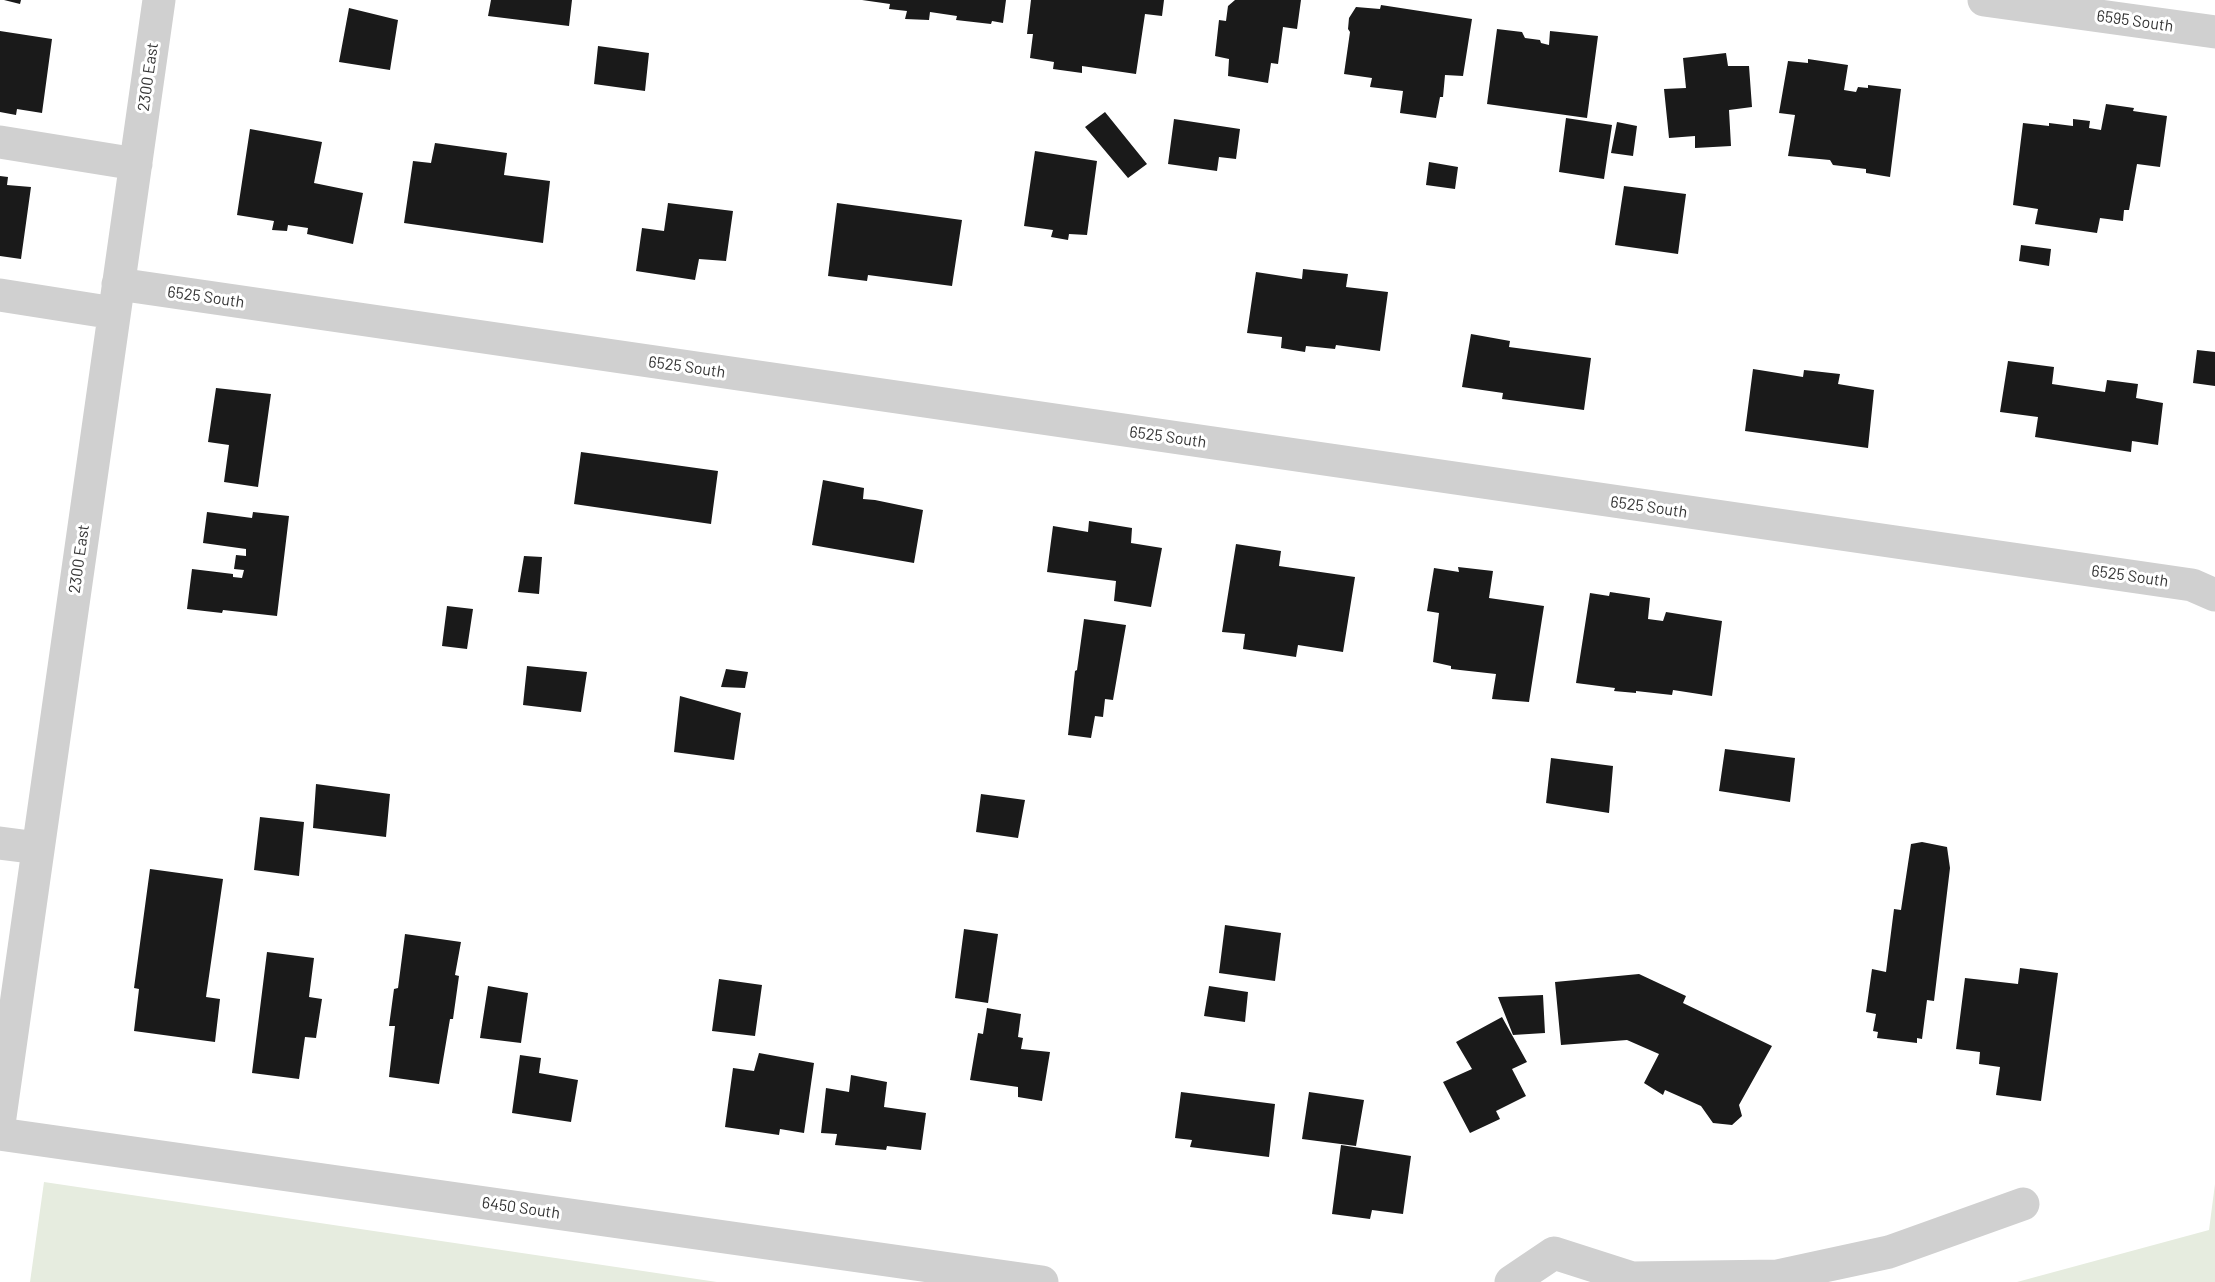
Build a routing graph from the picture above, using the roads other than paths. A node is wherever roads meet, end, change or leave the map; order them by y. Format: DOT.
graph roads {
  1 [pos="159,0"];
  2 [pos="1984,0"];
  3 [pos="2215,32"];
  4 [pos="0,142"];
  5 [pos="136,164"];
  6 [pos="0,295"];
  7 [pos="116,298"];
  8 [pos="2215,596"];
  9 [pos="0,843"];
  10 [pos="38,848"];
  11 [pos="0,1117"];
  12 [pos="0,1134"];
  13 [pos="2023,1204"];
  14 [pos="1042,1282"];
  15 [pos="1511,1282"];
  1 -- 5 [label="street, 2300 East"];
  2 -- 3 [label="street, 6595 South"];
  4 -- 5 [label="street"];
  5 -- 7 [label="street, 2300 East"];
  6 -- 7 [label="street, 6525 South"];
  7 -- 8 [label="street, 6525 South"];
  7 -- 10 [label="street, 2300 East"];
  9 -- 10 [label="street"];
  10 -- 11 [label="street, 2300 East"];
  12 -- 14 [label="street, 6450 South"];
  13 -- 15 [label="street"];
}
